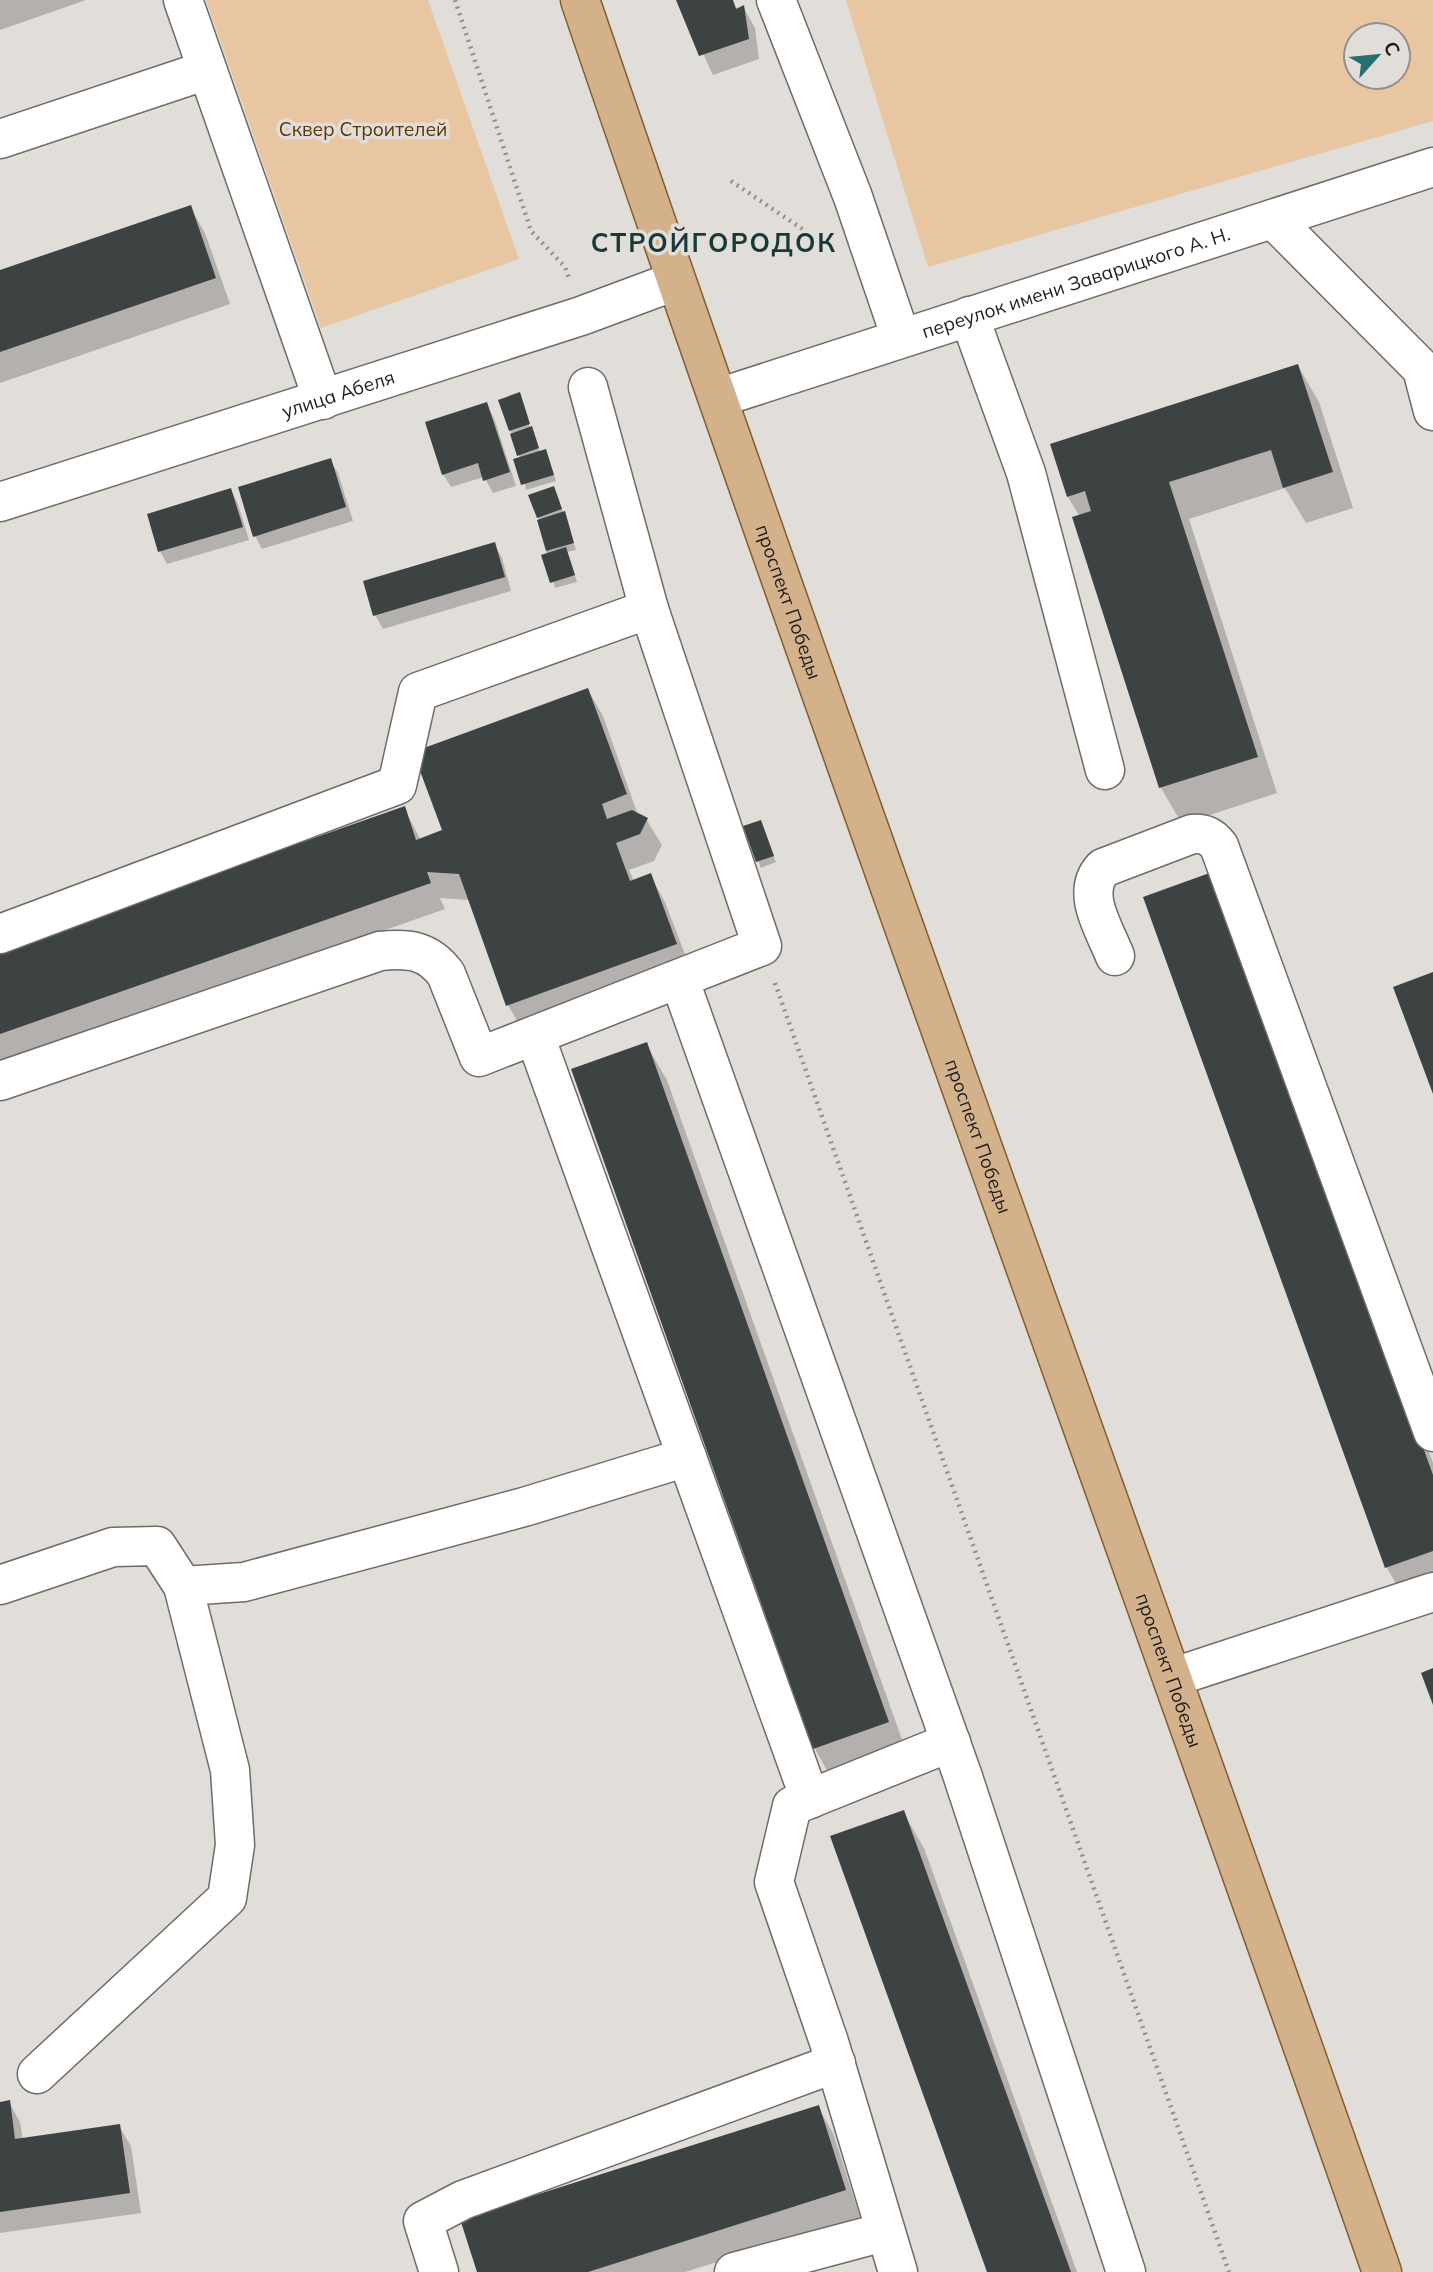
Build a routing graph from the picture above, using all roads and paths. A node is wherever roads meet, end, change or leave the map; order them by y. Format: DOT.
graph roads {
  1 [pos="183,0"];
  2 [pos="455,0"];
  3 [pos="580,0"];
  4 [pos="776,0"];
  5 [pos="207,70"];
  6 [pos="0,139"];
  7 [pos="1433,167"];
  8 [pos="730,181"];
  9 [pos="1273,219"];
  10 [pos="828,246"];
  11 [pos="675,281"];
  12 [pos="580,316"];
  13 [pos="969,316"];
  14 [pos="901,338"];
  15 [pos="1427,370"];
  16 [pos="588,387"];
  17 [pos="718,398"];
  18 [pos="323,400"];
  19 [pos="1433,411"];
  20 [pos="0,502"];
  21 [pos="649,609"];
  22 [pos="1105,769"];
  23 [pos="0,934"];
  24 [pos="762,946"];
  25 [pos="1115,956"];
  26 [pos="680,981"];
  27 [pos="535,1035"];
  28 [pos="0,1081"];
  29 [pos="1433,1432"];
  30 [pos="687,1457"];
  31 [pos="0,1585"];
  32 [pos="183,1586"];
  33 [pos="1433,1592"];
  34 [pos="1174,1677"];
  35 [pos="951,1742"];
  36 [pos="810,1799"];
  37 [pos="835,2063"];
  38 [pos="37,2074"];
  39 [pos="884,2232"];
  40 [pos="439,2272"];
  41 [pos="734,2272"];
  42 [pos="898,2272"];
  43 [pos="1126,2272"];
  44 [pos="1229,2272"];
  45 [pos="1382,2272"];
  1 -- 5 [label="street"];
  2 -- 12 [label="path"];
  3 -- 11 [label="main road, проспект Победы"];
  4 -- 14 [label="street"];
  5 -- 6 [label="street"];
  5 -- 18 [label="street"];
  7 -- 9 [label="street, переулок имени Заварицкого А. Н."];
  8 -- 10 [label="path"];
  9 -- 13 [label="street, переулок имени Заварицкого А. Н."];
  9 -- 15 [label="street"];
  11 -- 12 [label="street, улица Абеля"];
  11 -- 17 [label="main road, проспект Победы"];
  12 -- 18 [label="street, улица Абеля"];
  13 -- 14 [label="street, переулок имени Заварицкого А. Н."];
  13 -- 22 [label="street"];
  14 -- 17 [label="street, переулок имени Заварицкого А. Н."];
  15 -- 19 [label="street"];
  16 -- 21 [label="street"];
  17 -- 34 [label="main road, проспект Победы"];
  18 -- 20 [label="street, улица Абеля"];
  21 -- 23 [label="street"];
  21 -- 24 [label="street"];
  24 -- 26 [label="street"];
  24 -- 44 [label="path"];
  25 -- 29 [label="street"];
  26 -- 27 [label="street"];
  26 -- 35 [label="street"];
  27 -- 28 [label="street"];
  27 -- 30 [label="street"];
  30 -- 32 [label="street"];
  30 -- 36 [label="street"];
  31 -- 32 [label="street"];
  32 -- 38 [label="street"];
  33 -- 34 [label="street"];
  34 -- 45 [label="main road, проспект Победы"];
  35 -- 36 [label="street"];
  35 -- 43 [label="street"];
  36 -- 37 [label="street"];
  37 -- 39 [label="street"];
  37 -- 40 [label="street"];
  39 -- 41 [label="street"];
  39 -- 42 [label="street"];
}
